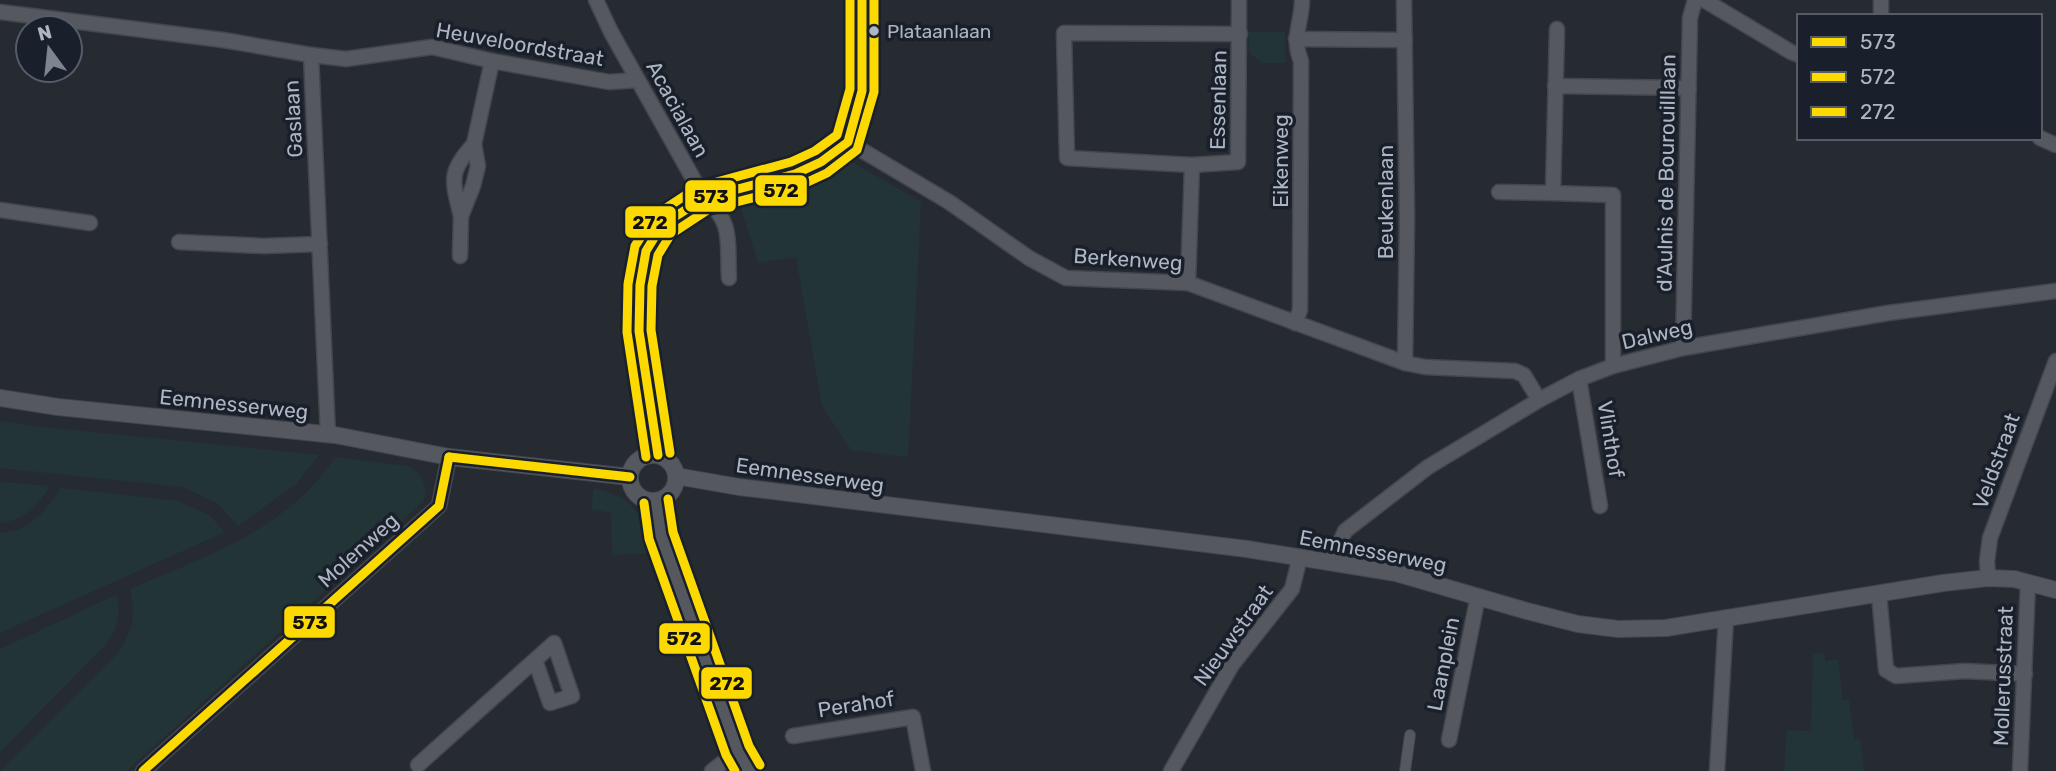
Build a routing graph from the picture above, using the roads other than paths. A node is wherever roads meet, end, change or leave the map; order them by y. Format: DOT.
graph roads {
  1 [pos="596,0"];
  2 [pos="862,0"];
  3 [pos="1239,0"];
  4 [pos="1302,0"];
  5 [pos="1404,0"];
  6 [pos="1695,0"];
  7 [pos="1704,0"];
  8 [pos="0,12"];
  9 [pos="1557,29"];
  10 [pos="1240,34"];
  11 [pos="1296,39"];
  12 [pos="1405,40"];
  13 [pos="1797,54"];
  14 [pos="311,55"];
  15 [pos="492,61"];
  16 [pos="638,80"];
  17 [pos="1555,86"];
  18 [pos="1689,88"];
  19 [pos="848,142"];
  20 [pos="1192,165"];
  21 [pos="1499,192"];
  22 [pos="1553,193"];
  23 [pos="704,198"];
  24 [pos="0,210"];
  25 [pos="90,223"];
  26 [pos="179,242"];
  27 [pos="320,244"];
  28 [pos="460,256"];
  29 [pos="729,278"];
  30 [pos="1188,283"];
  31 [pos="2056,291"];
  32 [pos="1295,323"];
  33 [pos="1683,348"];
  34 [pos="2056,361"];
  35 [pos="1405,363"];
  36 [pos="1613,366"];
  37 [pos="1579,379"];
  38 [pos="0,398"];
  39 [pos="1539,400"];
  40 [pos="328,435"];
  41 [pos="658,455"];
  42 [pos="449,457"];
  43 [pos="676,476"];
  44 [pos="630,477"];
  45 [pos="656,501"];
  46 [pos="1600,506"];
  47 [pos="1300,557"];
  48 [pos="1331,562"];
  49 [pos="1988,578"];
  50 [pos="2028,583"];
  51 [pos="2056,590"];
  52 [pos="1879,594"];
  53 [pos="1478,596"];
  54 [pos="1726,618"];
  55 [pos="535,660"];
  56 [pos="2025,674"];
  57 [pos="1410,735"];
  58 [pos="793,736"];
  59 [pos="1449,740"];
  60 [pos="738,751"];
  61 [pos="418,769"];
  62 [pos="143,771"];
  63 [pos="712,771"];
  64 [pos="748,771"];
  65 [pos="923,771"];
  66 [pos="1171,771"];
  67 [pos="1405,771"];
  68 [pos="1717,771"];
  69 [pos="2020,771"];
  1 -- 16 [label="street, Acacialaan"];
  2 -- 19 [label="street"];
  3 -- 10 [label="street, Essenlaan"];
  4 -- 11 [label="street, Eikenweg"];
  5 -- 12 [label="street, Beukenlaan"];
  6 -- 18 [label="street, d'Aulnis de Bourouilllaan"];
  7 -- 13 [label="street"];
  8 -- 14 [label="street, Gaslaan"];
  9 -- 17 [label="street"];
  10 -- 20 [label="street, Essenlaan"];
  10 -- 20 [label="street"];
  11 -- 12 [label="street"];
  11 -- 32 [label="street, Eikenweg"];
  12 -- 35 [label="street, Beukenlaan"];
  14 -- 15 [label="street, Heuveloordstraat"];
  14 -- 27 [label="street, Gaslaan"];
  15 -- 16 [label="street, Heuveloordstraat"];
  15 -- 28 [label="street"];
  16 -- 23 [label="street, Acacialaan"];
  17 -- 18 [label="street"];
  17 -- 22 [label="street"];
  18 -- 33 [label="street, d'Aulnis de Bourouilllaan"];
  19 -- 23 [label="street"];
  19 -- 30 [label="street, Berkenweg"];
  20 -- 30 [label="street, Essenlaan"];
  21 -- 22 [label="street"];
  22 -- 36 [label="street"];
  23 -- 29 [label="street, Acacialaan"];
  23 -- 41 [label="street"];
  24 -- 25 [label="street"];
  26 -- 27 [label="street"];
  27 -- 40 [label="street, Gaslaan"];
  30 -- 32 [label="street, Berkenweg"];
  31 -- 33 [label="street, Dalweg"];
  32 -- 35 [label="street, Berkenweg"];
  33 -- 36 [label="street, Dalweg"];
  34 -- 49 [label="street, Veldstraat"];
  35 -- 39 [label="street, Berkenweg"];
  36 -- 37 [label="street, Dalweg"];
  37 -- 39 [label="street, Dalweg"];
  37 -- 46 [label="street, Vlinthof"];
  38 -- 40 [label="street, Eemnesserweg"];
  39 -- 48 [label="street, Dalweg"];
  40 -- 42 [label="street, Eemnesserweg"];
  41 -- 43 [label="street"];
  41 -- 44 [label="street"];
  42 -- 44 [label="street, Eemnesserweg"];
  42 -- 62 [label="street, Molenweg"];
  43 -- 45 [label="street"];
  43 -- 47 [label="street, Eemnesserweg"];
  44 -- 45 [label="street"];
  45 -- 60 [label="street"];
  47 -- 48 [label="street, Eemnesserweg"];
  47 -- 66 [label="street, Nieuwstraat"];
  48 -- 53 [label="street, Eemnesserweg"];
  49 -- 50 [label="street, Eemnesserweg"];
  49 -- 52 [label="street, Eemnesserweg"];
  50 -- 51 [label="street, Eemnesserweg"];
  50 -- 56 [label="street, Mollerusstraat"];
  52 -- 54 [label="street, Eemnesserweg"];
  52 -- 56 [label="street"];
  53 -- 54 [label="street, Eemnesserweg"];
  53 -- 59 [label="street, Laanplein"];
  54 -- 68 [label="street"];
  55 -- 61 [label="street"];
  56 -- 69 [label="street, Mollerusstraat"];
  57 -- 67 [label="street, Laanplein"];
  58 -- 65 [label="street, Perahof"];
  60 -- 63 [label="street"];
  60 -- 64 [label="street"];
}
